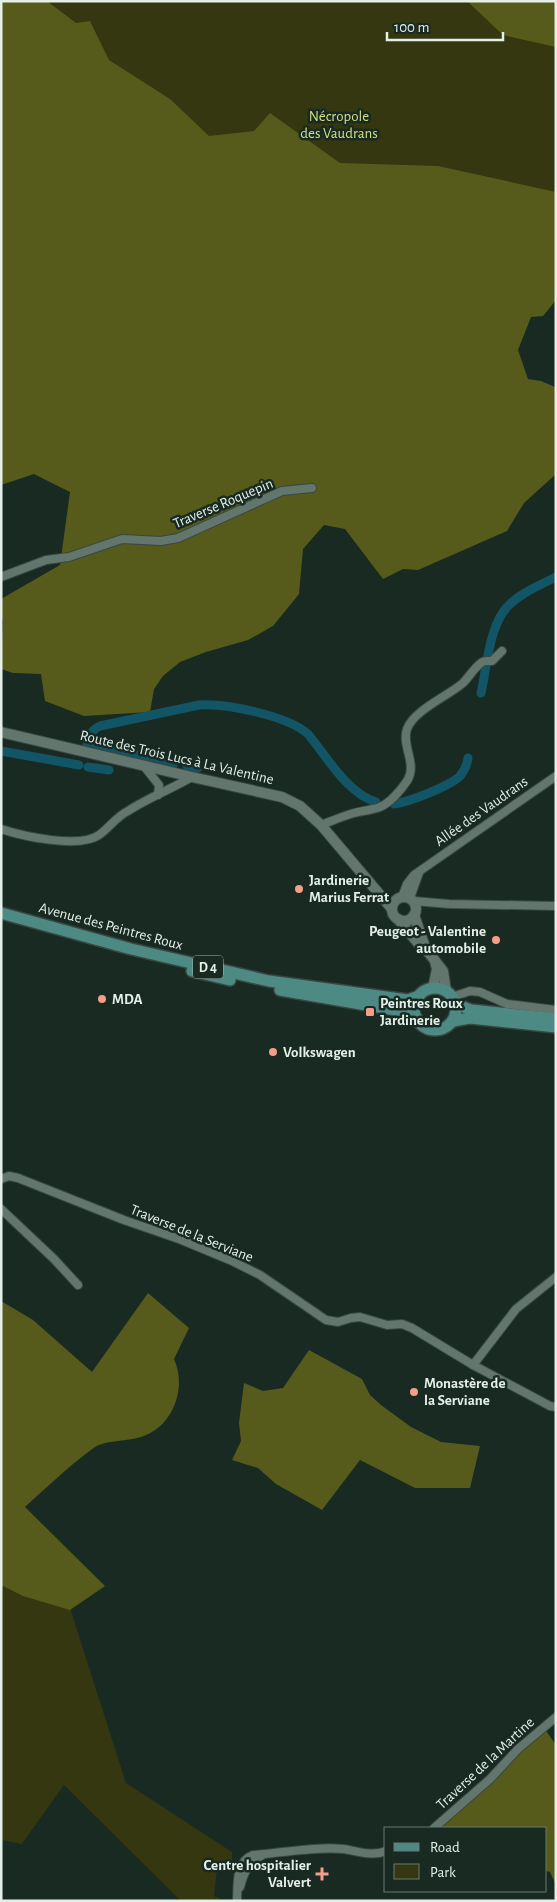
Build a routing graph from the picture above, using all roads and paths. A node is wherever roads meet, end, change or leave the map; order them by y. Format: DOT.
graph roads {
  1 [pos="312,488"];
  2 [pos="1,577"];
  3 [pos="502,651"];
  4 [pos="1,732"];
  5 [pos="143,765"];
  6 [pos="556,776"];
  7 [pos="192,777"];
  8 [pos="158,795"];
  9 [pos="321,825"];
  10 [pos="1,829"];
  11 [pos="371,883"];
  12 [pos="406,898"];
  13 [pos="556,906"];
  14 [pos="392,909"];
  15 [pos="1,913"];
  16 [pos="414,915"];
  17 [pos="398,919"];
  18 [pos="425,948"];
  19 [pos="434,960"];
  20 [pos="434,988"];
  21 [pos="419,996"];
  22 [pos="451,997"];
  23 [pos="556,1010"];
  24 [pos="416,1016"];
  25 [pos="556,1019"];
  26 [pos="452,1021"];
  27 [pos="556,1027"];
  28 [pos="1,1179"];
  29 [pos="1,1209"];
  30 [pos="556,1277"];
  31 [pos="78,1285"];
  32 [pos="473,1365"];
  33 [pos="556,1407"];
  34 [pos="556,1717"];
  35 [pos="435,1827"];
  36 [pos="384,1851"];
  37 [pos="237,1900"];
  1 -- 2 [label="street, Traverse Roquepin"];
  3 -- 9 [label="street"];
  4 -- 5 [label="street, Route des Trois Lucs à La Valentine"];
  5 -- 7 [label="street, Route des Trois Lucs à La Valentine"];
  5 -- 8 [label="street"];
  6 -- 12 [label="street, Allée des Vaudrans"];
  7 -- 8 [label="street"];
  7 -- 9 [label="street, Route des Trois Lucs à La Valentine"];
  8 -- 10 [label="street"];
  9 -- 11 [label="street, Route des Trois Lucs à La Valentine"];
  11 -- 12 [label="street, Route des Trois Lucs à La Valentine"];
  11 -- 14 [label="street, Route des Trois Lucs à La Valentine"];
  12 -- 13 [label="street, Route des Trois Lucs à La Valentine"];
  12 -- 14 [label="street"];
  12 -- 16 [label="street"];
  14 -- 17 [label="street"];
  15 -- 21 [label="main road, Avenue des Peintres Roux / D 4"];
  15 -- 24 [label="main road, Avenue des Peintres Roux / D 4"];
  16 -- 17 [label="street"];
  16 -- 18 [label="street"];
  17 -- 18 [label="street"];
  18 -- 19 [label="street"];
  19 -- 20 [label="street"];
  19 -- 22 [label="street"];
  20 -- 21 [label="main road"];
  20 -- 22 [label="main road"];
  21 -- 24 [label="main road"];
  22 -- 23 [label="street"];
  22 -- 25 [label="main road"];
  22 -- 26 [label="main road"];
  24 -- 26 [label="main road"];
  26 -- 27 [label="main road"];
  28 -- 32 [label="street, Traverse de la Serviane"];
  29 -- 31 [label="street"];
  30 -- 32 [label="street"];
  32 -- 33 [label="street, Traverse de la Serviane"];
  34 -- 35 [label="street, Traverse de la Martine"];
  36 -- 37 [label="street"];
}
